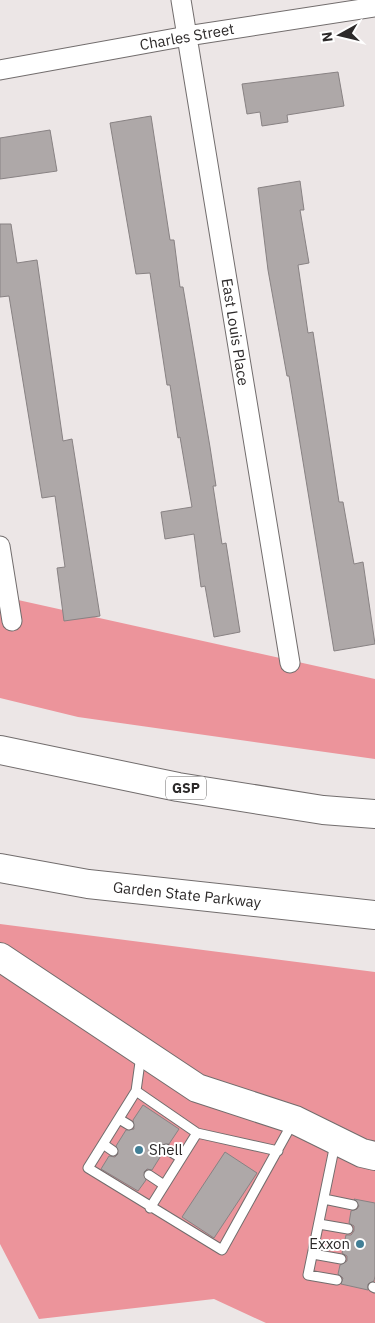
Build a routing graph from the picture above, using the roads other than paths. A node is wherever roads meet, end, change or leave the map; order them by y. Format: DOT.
graph roads {
  1 [pos="181,0"];
  2 [pos="375,7"];
  3 [pos="187,36"];
  4 [pos="0,70"];
  5 [pos="0,546"];
  6 [pos="12,621"];
  7 [pos="290,663"];
  8 [pos="0,750"];
  9 [pos="375,814"];
  10 [pos="0,868"];
  11 [pos="375,915"];
  12 [pos="0,957"];
  13 [pos="142,1053"];
  14 [pos="136,1091"];
  15 [pos="119,1118"];
  16 [pos="295,1120"];
  17 [pos="129,1125"];
  18 [pos="197,1133"];
  19 [pos="336,1140"];
  20 [pos="103,1144"];
  21 [pos="166,1149"];
  22 [pos="113,1151"];
  23 [pos="278,1152"];
  24 [pos="375,1156"];
  25 [pos="181,1158"];
  26 [pos="149,1175"];
  27 [pos="164,1185"];
  28 [pos="324,1199"];
  29 [pos="353,1205"];
  30 [pos="150,1208"];
  31 [pos="319,1224"];
  32 [pos="348,1229"];
  33 [pos="313,1254"];
  34 [pos="341,1259"];
  35 [pos="337,1280"];
  1 -- 3 [label="street, East Louis Place"];
  2 -- 3 [label="street, Charles Street"];
  3 -- 4 [label="street, Charles Street"];
  3 -- 7 [label="street, East Louis Place"];
  5 -- 6 [label="street"];
  8 -- 9 [label="highway, GSP"];
  10 -- 11 [label="highway, Garden State Parkway"];
  12 -- 13 [label="highway"];
  13 -- 14 [label="lane"];
  13 -- 16 [label="highway"];
  14 -- 15 [label="lane"];
  14 -- 18 [label="lane"];
  15 -- 17 [label="lane"];
  15 -- 20 [label="lane"];
  16 -- 19 [label="highway"];
  16 -- 23 [label="lane"];
  18 -- 23 [label="lane"];
  18 -- 25 [label="lane"];
  19 -- 24 [label="highway"];
  19 -- 28 [label="lane"];
  20 -- 22 [label="lane"];
  20 -- 30 [label="lane"];
  21 -- 25 [label="lane"];
  23 -- 30 [label="lane"];
  25 -- 27 [label="lane"];
  26 -- 27 [label="lane"];
  27 -- 30 [label="lane"];
  28 -- 29 [label="lane"];
  28 -- 31 [label="lane"];
  31 -- 32 [label="lane"];
  31 -- 33 [label="lane"];
  33 -- 34 [label="lane"];
  33 -- 35 [label="lane"];
}
